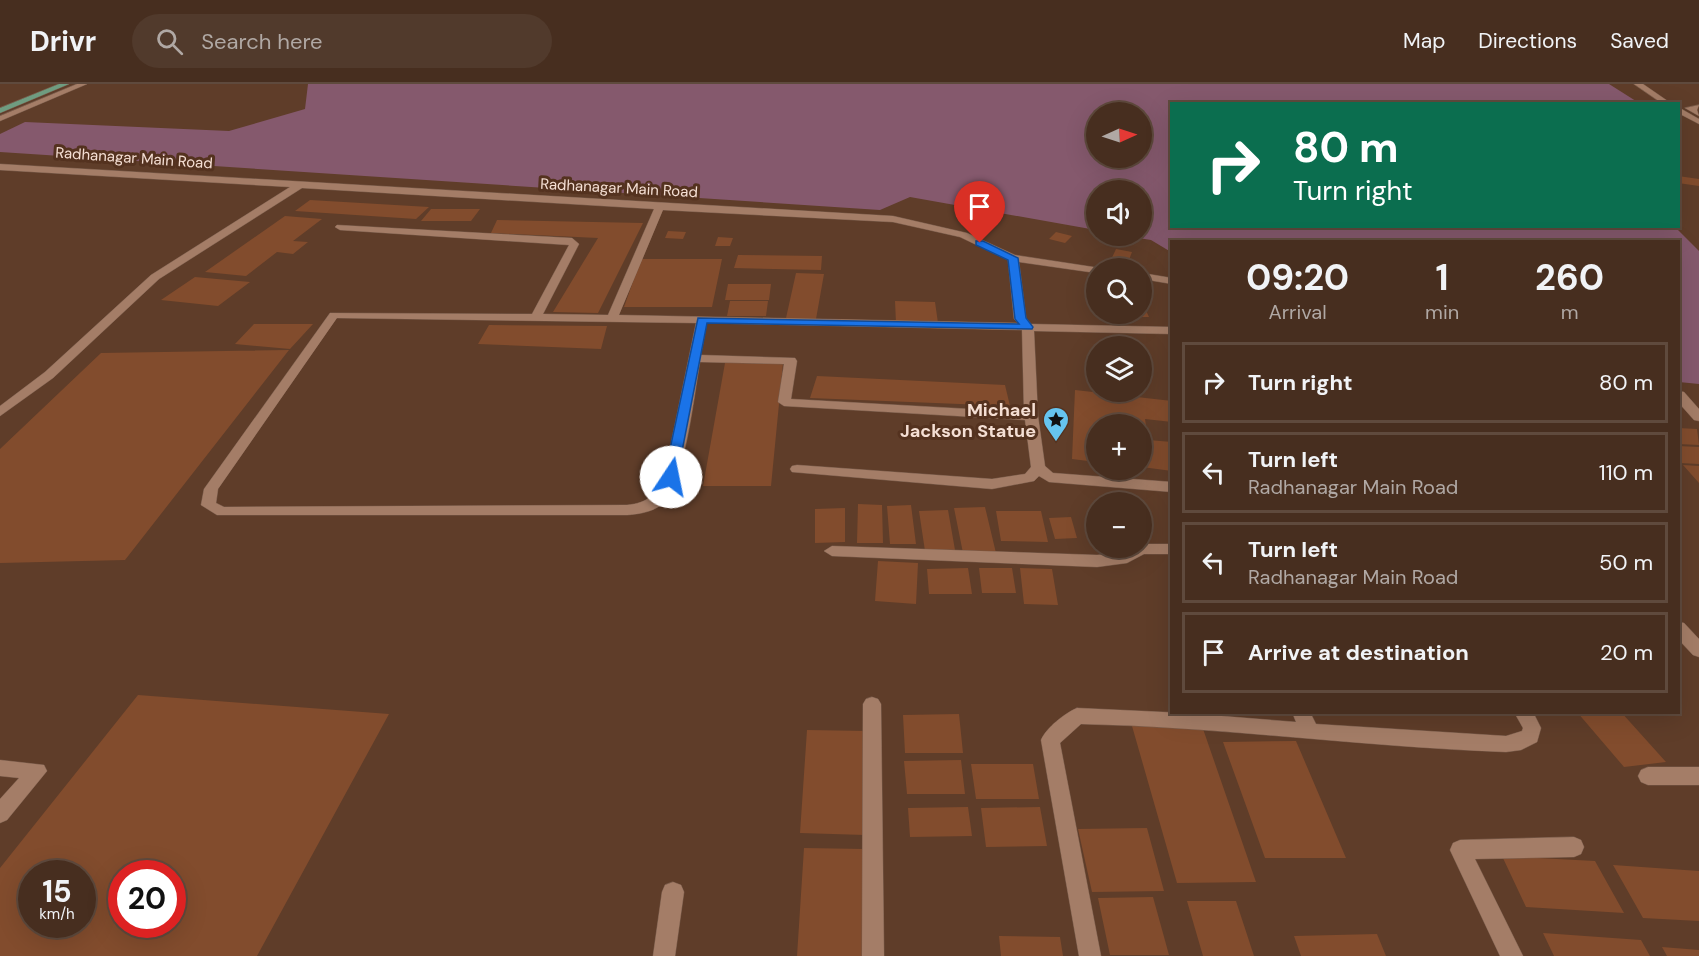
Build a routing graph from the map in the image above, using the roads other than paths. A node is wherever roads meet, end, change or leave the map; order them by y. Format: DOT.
graph roads {
  1 [pos="43,84"];
  2 [pos="65,84"];
  3 [pos="83,84"];
  4 [pos="1638,84"];
  5 [pos="0,102"];
  6 [pos="1666,102"];
  7 [pos="1699,107"];
  8 [pos="1680,110"];
  9 [pos="0,111"];
  10 [pos="1699,114"];
  11 [pos="0,119"];
  12 [pos="1699,122"];
  13 [pos="0,167"];
  14 [pos="300,186"];
  15 [pos="660,207"];
  16 [pos="340,227"];
  17 [pos="1013,258"];
  18 [pos="1086,269"];
  19 [pos="1152,278"];
  20 [pos="1170,281"];
  21 [pos="536,317"];
  22 [pos="612,318"];
  23 [pos="702,320"];
  24 [pos="1028,327"];
  25 [pos="1170,331"];
  26 [pos="695,358"];
  27 [pos="1680,395"];
  28 [pos="1680,396"];
  29 [pos="1699,397"];
  30 [pos="0,412"];
  31 [pos="1031,416"];
  32 [pos="1699,417"];
  33 [pos="1038,468"];
  34 [pos="797,469"];
  35 [pos="1170,487"];
  36 [pos="1170,549"];
  37 [pos="832,551"];
  38 [pos="1680,630"];
  39 [pos="1699,650"];
  40 [pos="872,704"];
  41 [pos="1302,714"];
  42 [pos="1524,714"];
  43 [pos="1310,731"];
  44 [pos="0,768"];
  45 [pos="1648,776"];
  46 [pos="1699,776"];
  47 [pos="0,814"];
  48 [pos="1574,847"];
  49 [pos="673,892"];
  50 [pos="664,956"];
  51 [pos="873,956"];
  52 [pos="1090,956"];
  53 [pos="1512,956"];
  1 -- 5 [label="main road"];
  2 -- 9 [label="main road"];
  3 -- 11 [label="street"];
  4 -- 6 [label="street"];
  7 -- 10 [label="street"];
  8 -- 12 [label="street"];
  13 -- 14 [label="street, Radhanagar Main Road"];
  14 -- 15 [label="street, Radhanagar Main Road"];
  14 -- 30 [label="street"];
  15 -- 17 [label="street, Radhanagar Main Road"];
  15 -- 22 [label="street"];
  16 -- 21 [label="street"];
  17 -- 18 [label="street, Radhanagar Main Road"];
  17 -- 24 [label="street"];
  19 -- 20 [label="street"];
  21 -- 22 [label="street"];
  21 -- 26 [label="street"];
  22 -- 23 [label="street"];
  23 -- 24 [label="street"];
  23 -- 26 [label="street"];
  24 -- 25 [label="street"];
  24 -- 31 [label="street"];
  26 -- 31 [label="street"];
  27 -- 29 [label="street"];
  28 -- 32 [label="street"];
  31 -- 33 [label="street"];
  33 -- 34 [label="street"];
  33 -- 35 [label="street"];
  36 -- 37 [label="street"];
  38 -- 39 [label="street"];
  40 -- 51 [label="street"];
  41 -- 43 [label="street"];
  42 -- 43 [label="street"];
  43 -- 52 [label="street"];
  44 -- 47 [label="street"];
  45 -- 46 [label="street"];
  48 -- 53 [label="street"];
  49 -- 50 [label="street"];
}
